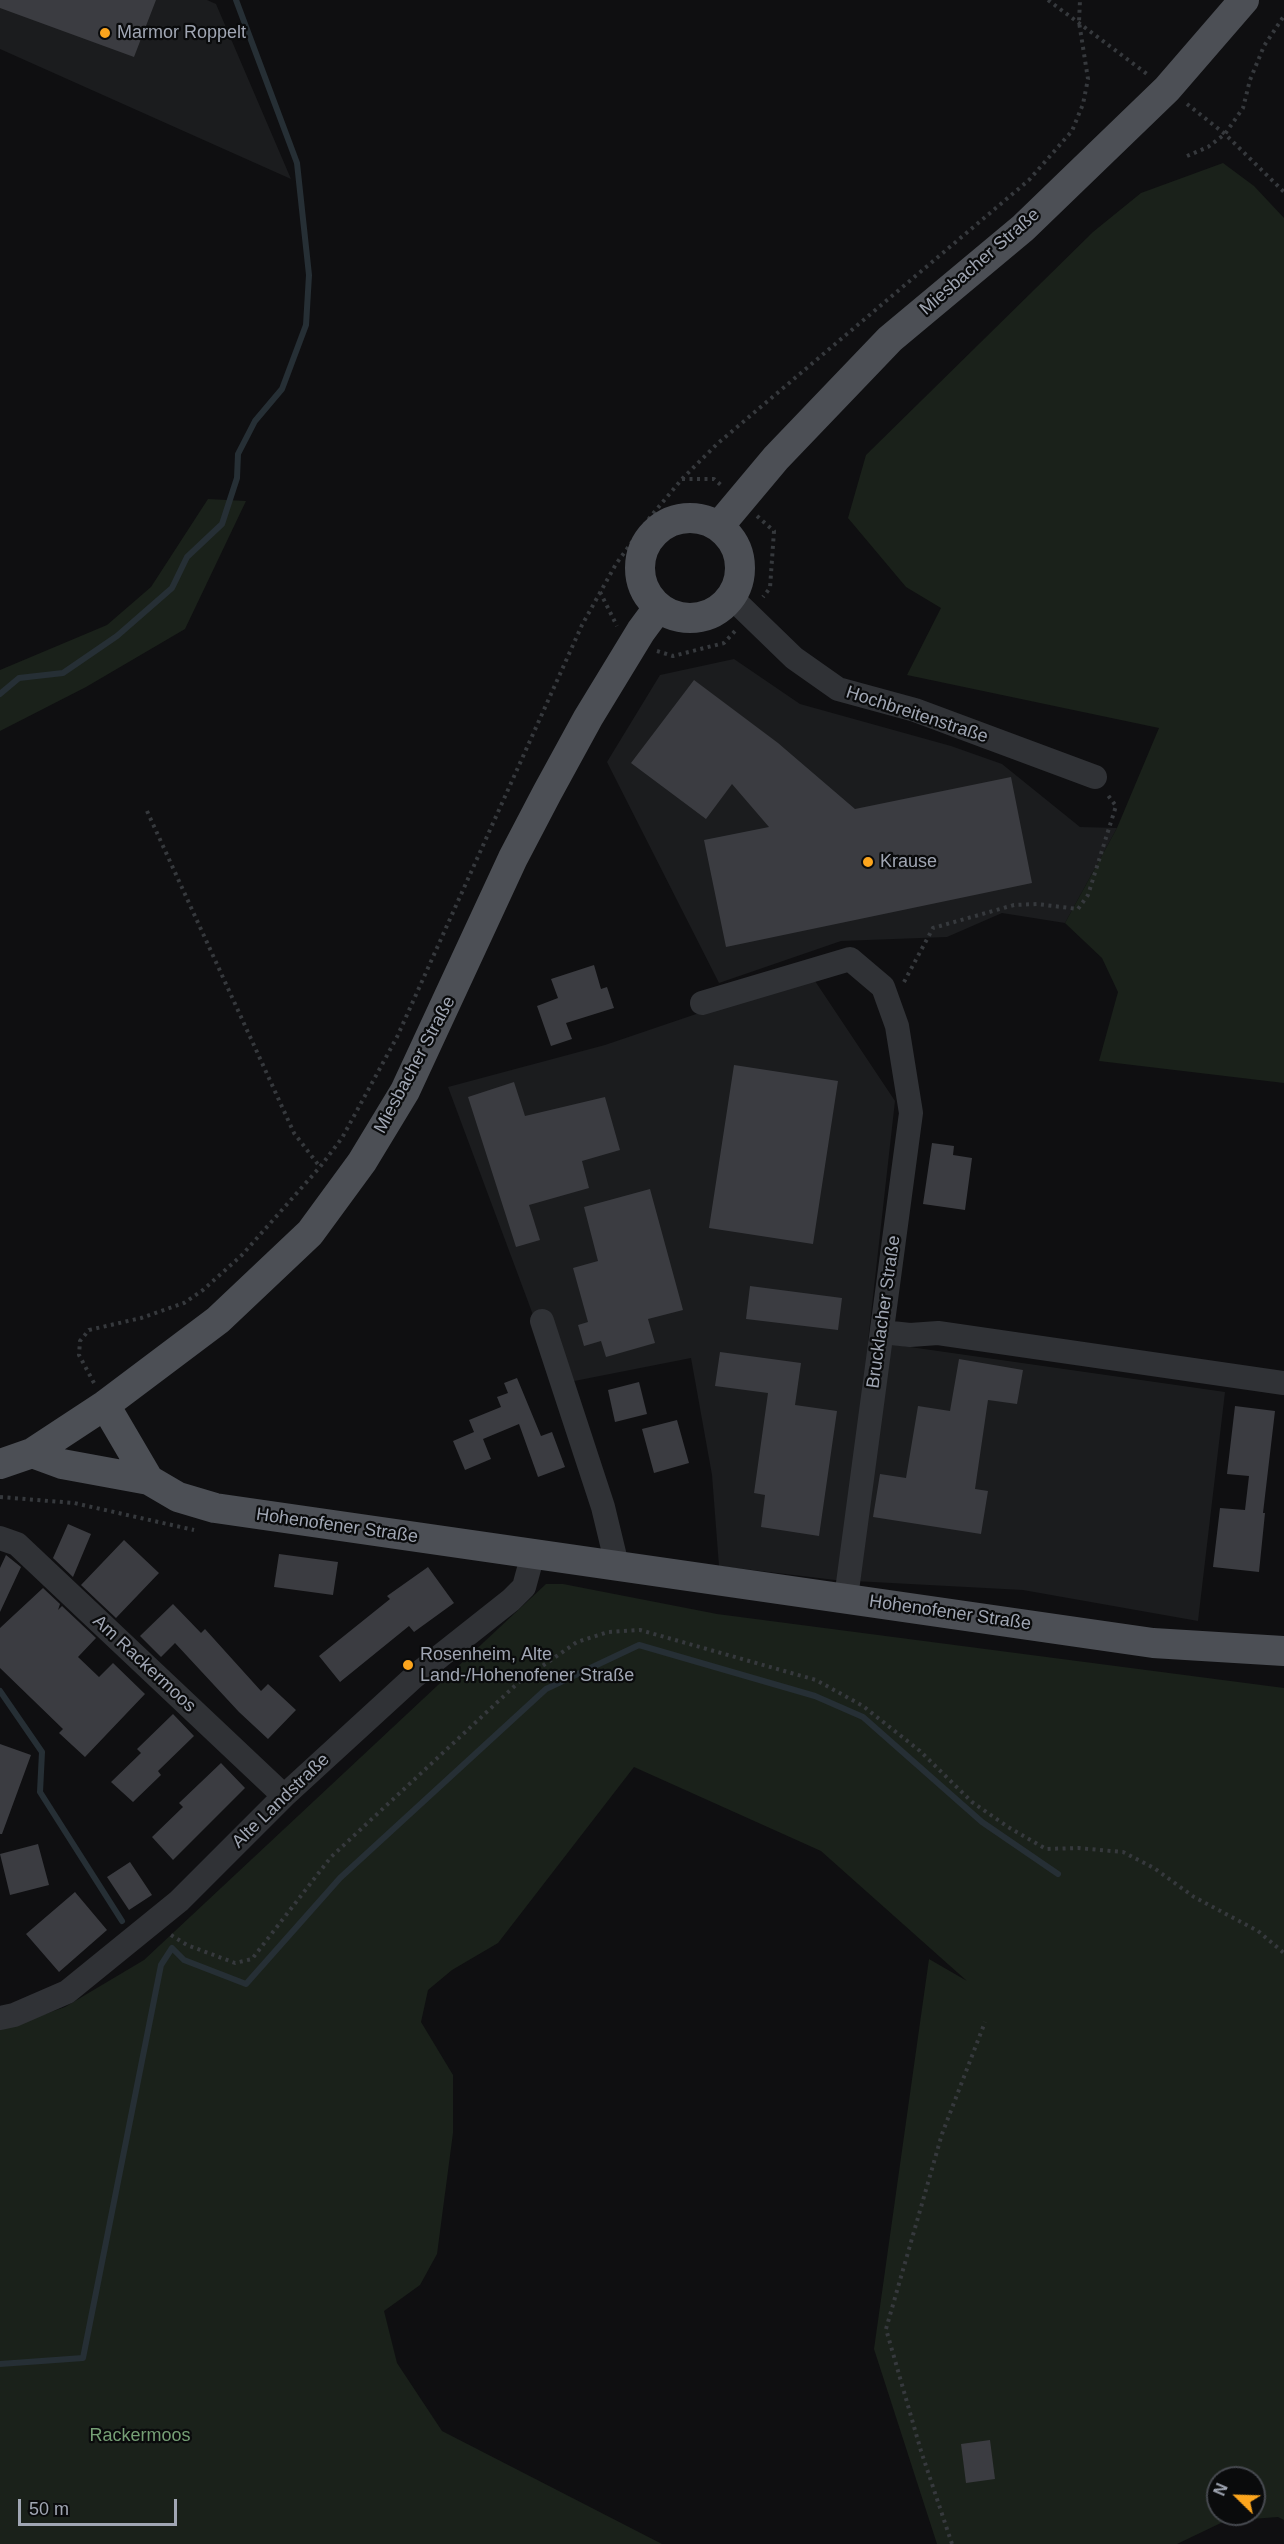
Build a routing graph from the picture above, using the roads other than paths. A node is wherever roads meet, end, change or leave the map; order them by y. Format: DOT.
graph roads {
  1 [pos="1244,0"];
  2 [pos="719,526"];
  3 [pos="731,597"];
  4 [pos="658,608"];
  5 [pos="1095,777"];
  6 [pos="702,1003"];
  7 [pos="542,1321"];
  8 [pos="882,1332"];
  9 [pos="1284,1383"];
  10 [pos="105,1405"];
  11 [pos="32,1454"];
  12 [pos="0,1464"];
  13 [pos="149,1480"];
  14 [pos="0,1538"];
  15 [pos="533,1554"];
  16 [pos="617,1565"];
  17 [pos="846,1599"];
  18 [pos="1284,1651"];
  19 [pos="284,1796"];
  20 [pos="0,2018"];
  1 -- 2 [label="main road, Miesbacher Straße"];
  2 -- 3 [label="main road"];
  2 -- 4 [label="main road"];
  3 -- 4 [label="main road"];
  3 -- 5 [label="street, Hochbreitenstraße"];
  4 -- 10 [label="main road, Miesbacher Straße"];
  6 -- 8 [label="street, Brucklacher Straße"];
  7 -- 16 [label="street"];
  8 -- 9 [label="street"];
  8 -- 17 [label="street, Brucklacher Straße"];
  10 -- 11 [label="main road, Miesbacher Straße"];
  10 -- 13 [label="main road, Hohenofener Straße"];
  11 -- 12 [label="main road, Miesbacher Straße"];
  11 -- 13 [label="main road"];
  13 -- 15 [label="main road, Hohenofener Straße"];
  14 -- 19 [label="street, Am Rackermoos"];
  15 -- 16 [label="main road, Hohenofener Straße"];
  15 -- 19 [label="street, Alte Landstraße"];
  16 -- 17 [label="main road, Hohenofener Straße"];
  17 -- 18 [label="main road, Hohenofener Straße"];
  19 -- 20 [label="street, Alte Landstraße"];
}
